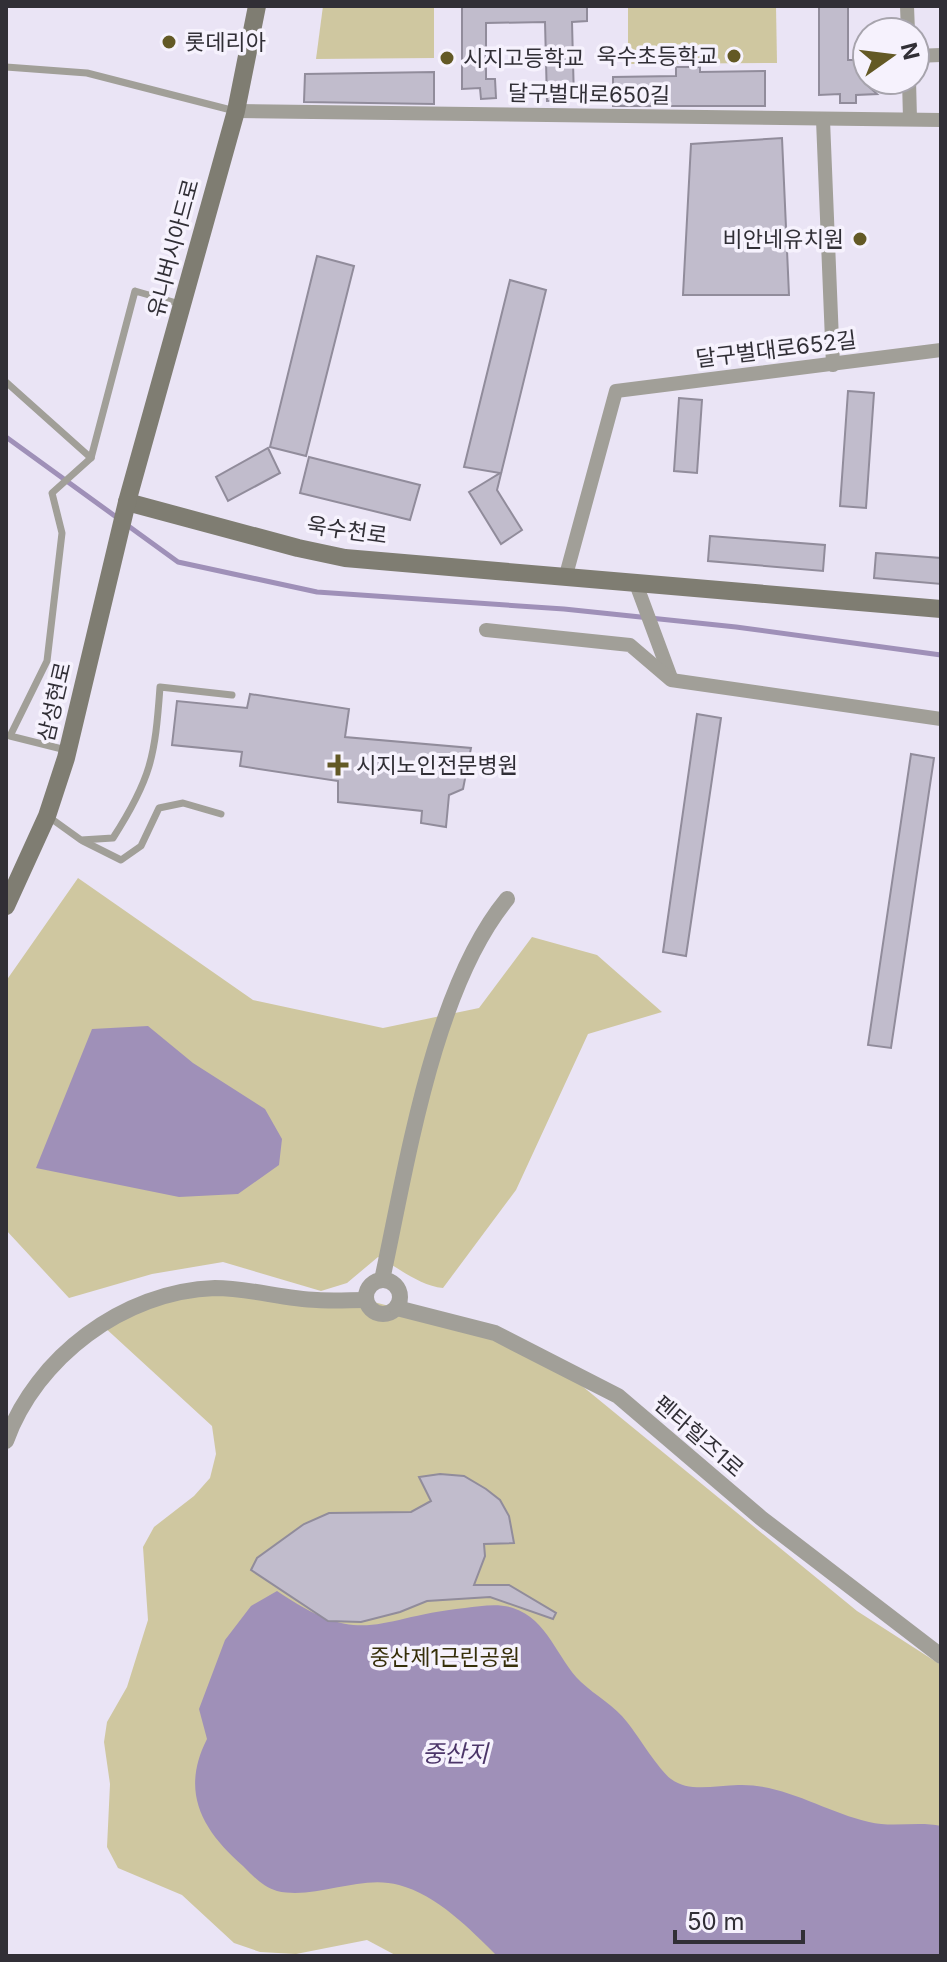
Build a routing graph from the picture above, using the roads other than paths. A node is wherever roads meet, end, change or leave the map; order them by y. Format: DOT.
graph roads {
  1 [pos="257,6"];
  2 [pos="6,67"];
  3 [pos="909,96"];
  4 [pos="236,111"];
  5 [pos="910,119"];
  6 [pos="823,120"];
  7 [pos="941,120"];
  8 [pos="182,304"];
  9 [pos="941,350"];
  10 [pos="833,365"];
  11 [pos="6,382"];
  12 [pos="91,458"];
  13 [pos="127,502"];
  14 [pos="566,575"];
  15 [pos="635,581"];
  16 [pos="941,609"];
  17 [pos="486,630"];
  18 [pos="671,680"];
  19 [pos="232,695"];
  20 [pos="941,719"];
  21 [pos="67,750"];
  22 [pos="221,814"];
  23 [pos="47,816"];
  24 [pos="81,840"];
  25 [pos="507,899"];
  26 [pos="6,906"];
  27 [pos="382,1280"];
  28 [pos="366,1300"];
  29 [pos="397,1308"];
  30 [pos="6,1441"];
  31 [pos="941,1656"];
  1 -- 4 [label="main road, 유니버시아드로"];
  2 -- 4 [label="lane"];
  3 -- 5 [label="street"];
  4 -- 6 [label="street, 달구벌대로650길"];
  4 -- 8 [label="main road, 유니버시아드로"];
  5 -- 6 [label="street, 달구벌대로650길"];
  5 -- 7 [label="street, 달구벌대로650길"];
  6 -- 10 [label="street"];
  8 -- 12 [label="lane"];
  8 -- 13 [label="main road, 유니버시아드로"];
  9 -- 10 [label="street, 달구벌대로652길"];
  10 -- 14 [label="street, 달구벌대로652길"];
  11 -- 12 [label="lane"];
  12 -- 21 [label="lane"];
  13 -- 14 [label="main road, 욱수천로"];
  13 -- 21 [label="main road, 삼성현로"];
  14 -- 15 [label="main road, 욱수천로"];
  15 -- 16 [label="main road, 욱수천로"];
  15 -- 18 [label="street"];
  17 -- 18 [label="street"];
  18 -- 20 [label="street"];
  19 -- 24 [label="lane"];
  21 -- 23 [label="main road, 삼성현로"];
  22 -- 24 [label="lane"];
  23 -- 24 [label="lane"];
  23 -- 26 [label="main road, 삼성현로"];
  25 -- 27 [label="street"];
  27 -- 28 [label="street"];
  27 -- 29 [label="street"];
  28 -- 29 [label="street"];
  28 -- 30 [label="street"];
  29 -- 31 [label="street, 펜타힐즈1로"];
}
